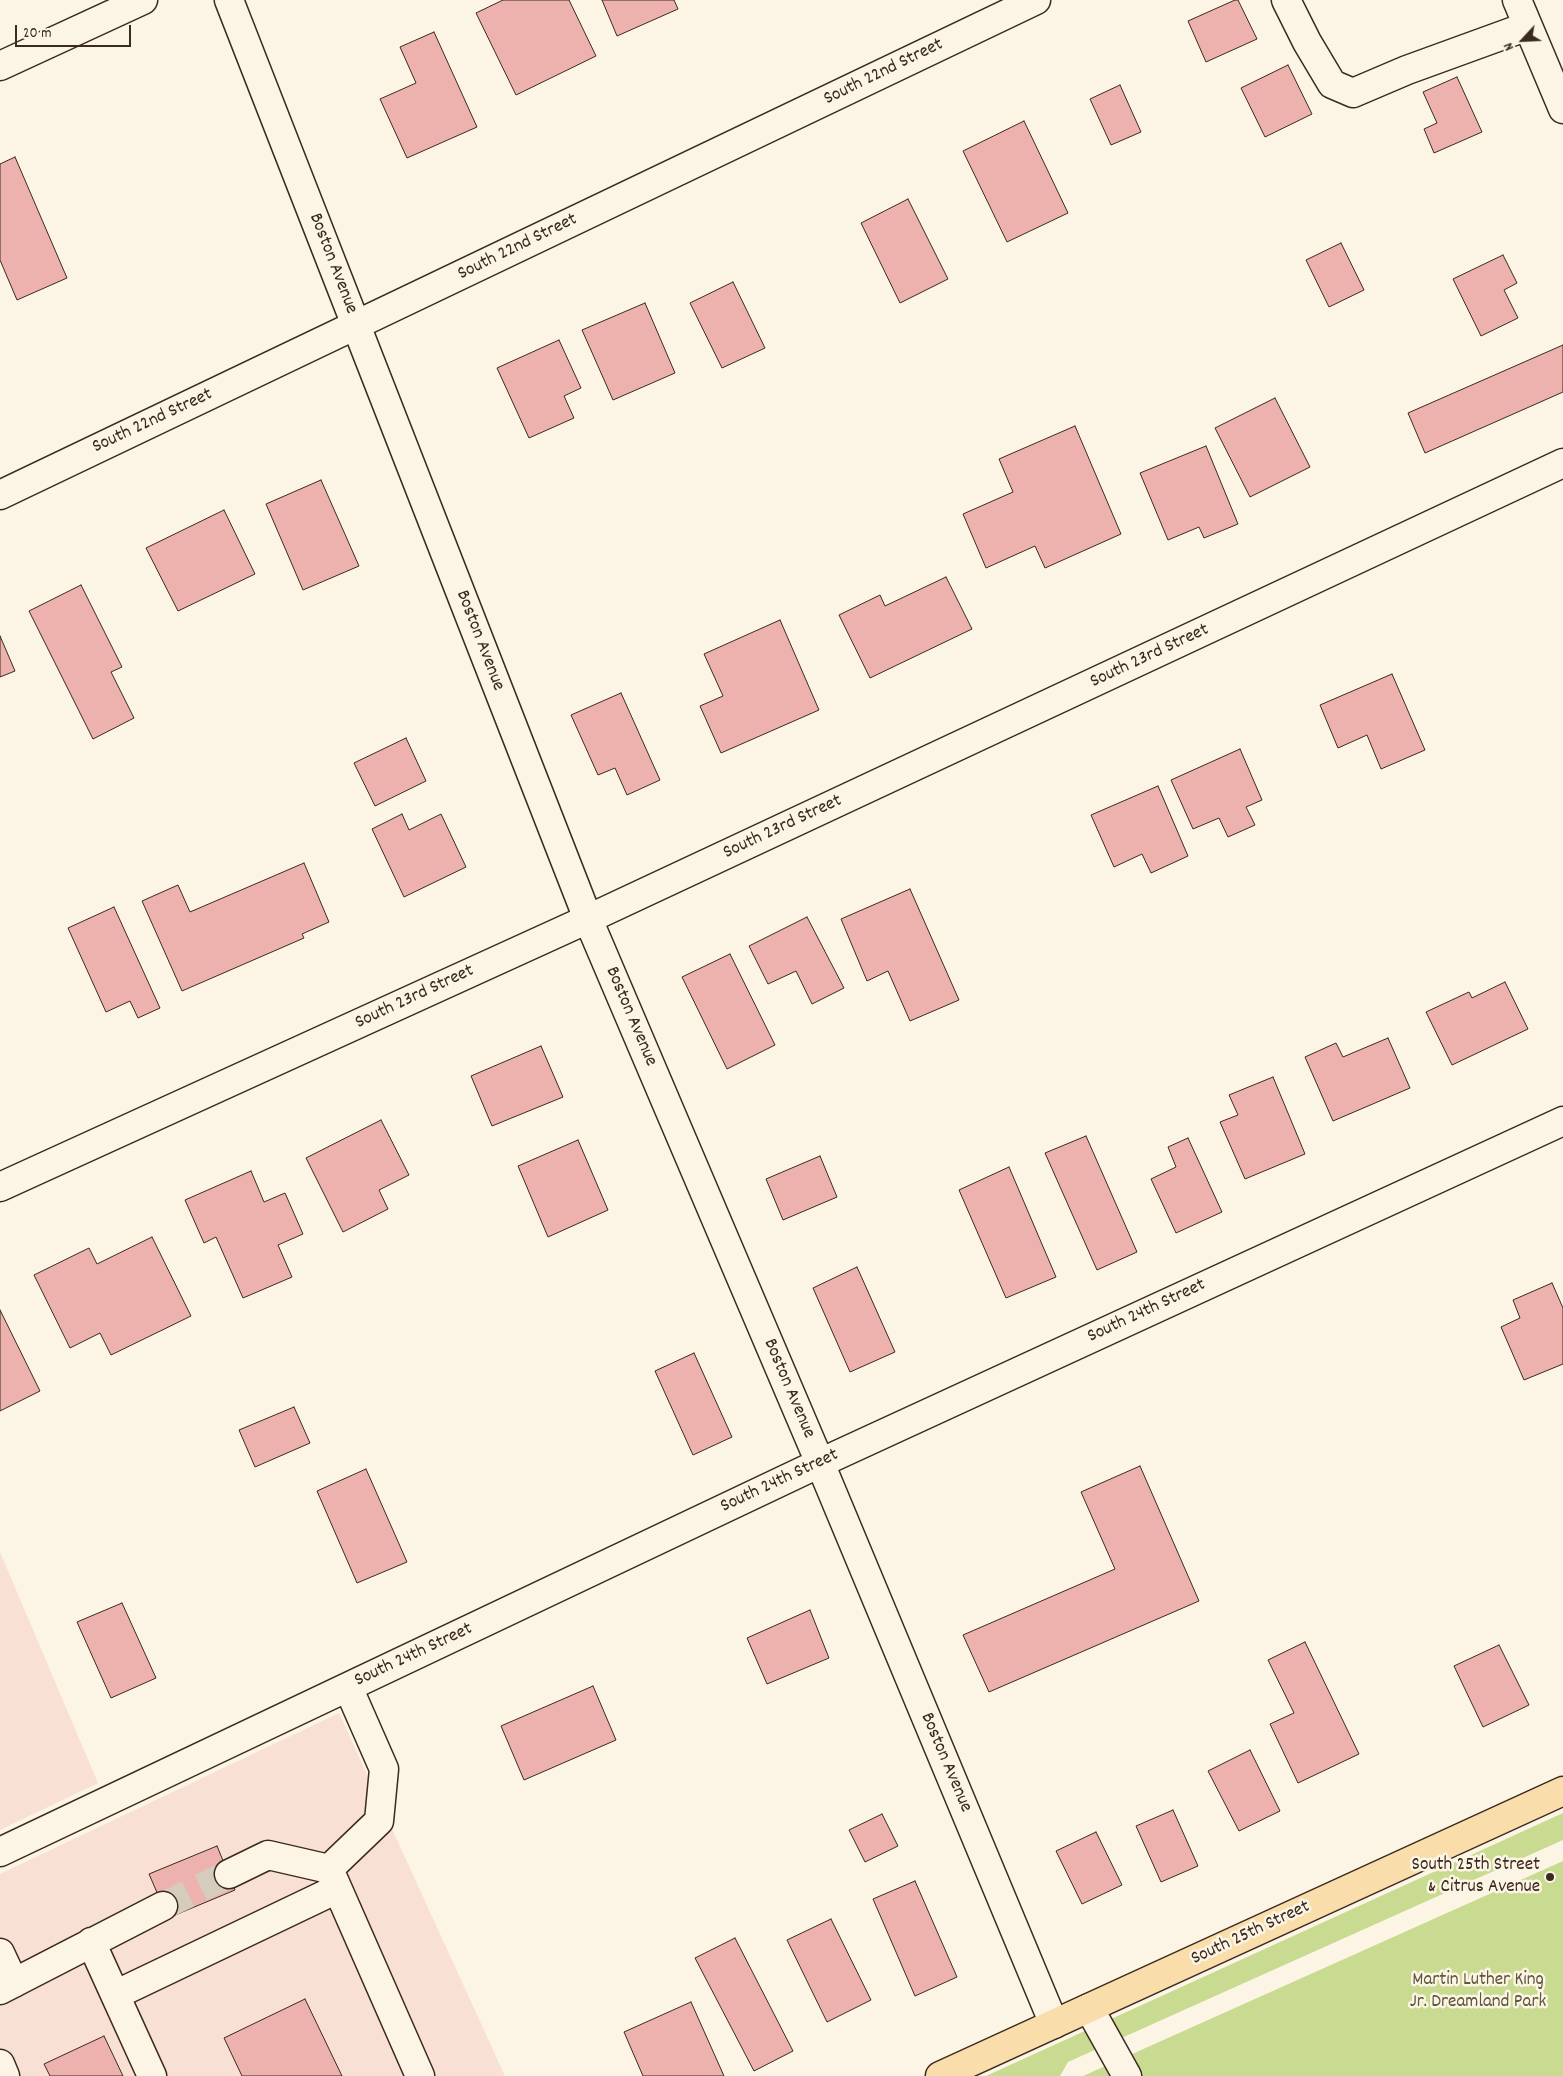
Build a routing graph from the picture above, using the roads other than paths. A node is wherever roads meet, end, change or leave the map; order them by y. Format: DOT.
graph roads {
  1 [pos="143,0"];
  2 [pos="229,0"];
  3 [pos="1036,0"];
  4 [pos="1286,0"];
  5 [pos="1516,0"];
  6 [pos="1528,26"];
  7 [pos="0,66"];
  8 [pos="1563,109"];
  9 [pos="356,326"];
  10 [pos="1563,464"];
  11 [pos="0,495"];
  12 [pos="588,919"];
  13 [pos="1563,1121"];
  14 [pos="0,1187"];
  15 [pos="820,1463"];
  16 [pos="348,1687"];
  17 [pos="1563,1791"];
  18 [pos="0,1852"];
  19 [pos="229,1874"];
  20 [pos="333,1879"];
  21 [pos="163,1906"];
  22 [pos="91,1942"];
  23 [pos="0,1953"];
  24 [pos="7,1986"];
  25 [pos="115,1995"];
  26 [pos="1089,2008"];
  27 [pos="1054,2024"];
  28 [pos="0,2064"];
  29 [pos="149,2075"];
  30 [pos="5,2076"];
  31 [pos="420,2076"];
  32 [pos="940,2076"];
  33 [pos="1127,2076"];
  1 -- 7 [label="street"];
  2 -- 9 [label="street, Boston Avenue"];
  3 -- 9 [label="street, South 22nd Street"];
  4 -- 6 [label="street"];
  5 -- 6 [label="street"];
  6 -- 8 [label="street"];
  9 -- 11 [label="street, South 22nd Street"];
  9 -- 12 [label="street, Boston Avenue"];
  10 -- 12 [label="street, South 23rd Street"];
  12 -- 14 [label="street, South 23rd Street"];
  12 -- 15 [label="street, Boston Avenue"];
  13 -- 15 [label="street, South 24th Street"];
  15 -- 16 [label="street, South 24th Street"];
  15 -- 27 [label="street, Boston Avenue"];
  16 -- 18 [label="street, South 24th Street"];
  16 -- 20 [label="street"];
  17 -- 26 [label="main road, South 25th Street"];
  19 -- 20 [label="street"];
  20 -- 25 [label="street"];
  20 -- 31 [label="street"];
  21 -- 22 [label="street"];
  22 -- 24 [label="street"];
  22 -- 25 [label="street"];
  23 -- 24 [label="street"];
  25 -- 29 [label="street"];
  26 -- 27 [label="main road, South 25th Street"];
  26 -- 33 [label="street"];
  27 -- 32 [label="main road, South 25th Street"];
  28 -- 30 [label="street"];
}
